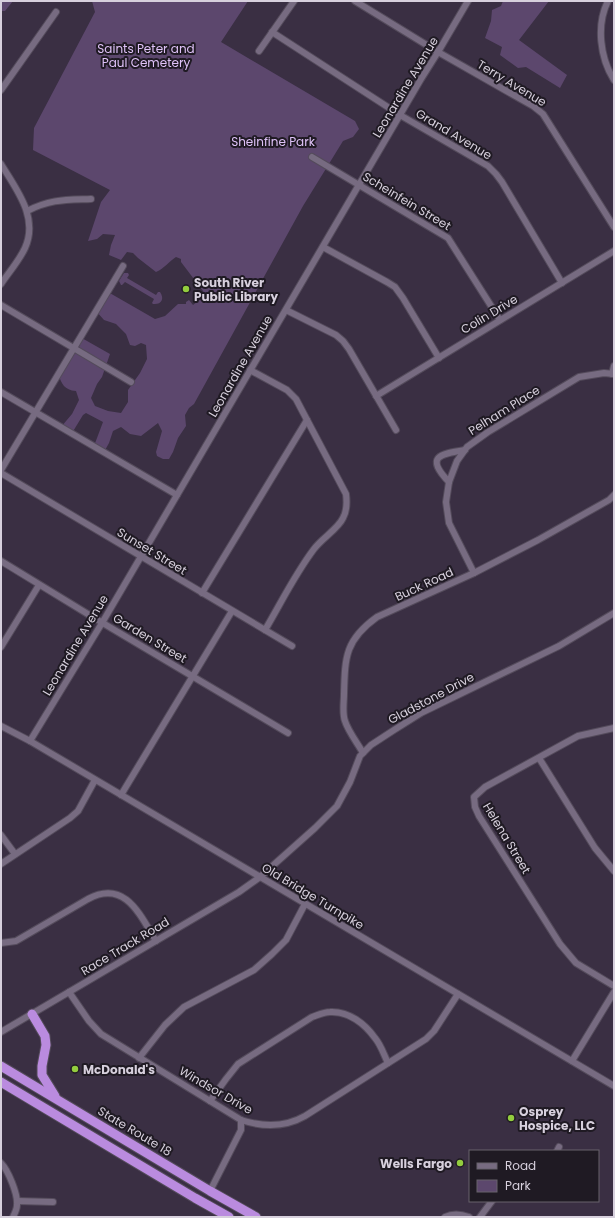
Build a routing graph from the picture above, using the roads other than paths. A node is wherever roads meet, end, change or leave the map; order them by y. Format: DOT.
graph roads {
  1 [pos="294,1"];
  2 [pos="355,1"];
  3 [pos="468,1"];
  4 [pos="608,1"];
  5 [pos="56,12"];
  6 [pos="272,32"];
  7 [pos="259,51"];
  8 [pos="438,52"];
  9 [pos="614,80"];
  10 [pos="1,90"];
  11 [pos="400,115"];
  12 [pos="312,157"];
  13 [pos="1,164"];
  14 [pos="359,185"];
  15 [pos="91,199"];
  16 [pos="27,211"];
  17 [pos="614,227"];
  18 [pos="323,247"];
  19 [pos="614,251"];
  20 [pos="123,266"];
  21 [pos="562,283"];
  22 [pos="1,284"];
  23 [pos="1,305"];
  24 [pos="286,310"];
  25 [pos="500,320"];
  26 [pos="74,348"];
  27 [pos="439,358"];
  28 [pos="614,366"];
  29 [pos="250,370"];
  30 [pos="613,374"];
  31 [pos="131,382"];
  32 [pos="1,392"];
  33 [pos="376,396"];
  34 [pos="36,412"];
  35 [pos="307,420"];
  36 [pos="396,430"];
  37 [pos="465,450"];
  38 [pos="1,470"];
  39 [pos="1,473"];
  40 [pos="449,482"];
  41 [pos="177,495"];
  42 [pos="614,495"];
  43 [pos="141,556"];
  44 [pos="1,561"];
  45 [pos="474,573"];
  46 [pos="39,584"];
  47 [pos="202,593"];
  48 [pos="232,611"];
  49 [pos="614,613"];
  50 [pos="102,622"];
  51 [pos="265,630"];
  52 [pos="292,646"];
  53 [pos="1,648"];
  54 [pos="193,676"];
  55 [pos="1,726"];
  56 [pos="614,728"];
  57 [pos="288,733"];
  58 [pos="30,741"];
  59 [pos="363,753"];
  60 [pos="539,758"];
  61 [pos="95,780"];
  62 [pos="121,795"];
  63 [pos="1,834"];
  64 [pos="15,854"];
  65 [pos="1,864"];
  66 [pos="614,871"];
  67 [pos="260,877"];
  68 [pos="305,904"];
  69 [pos="156,941"];
  70 [pos="1,944"];
  71 [pos="614,986"];
  72 [pos="69,992"];
  73 [pos="614,992"];
  74 [pos="458,994"];
  75 [pos="32,1014"];
  76 [pos="1,1032"];
  77 [pos="139,1058"];
  78 [pos="572,1061"];
  79 [pos="388,1063"];
  80 [pos="1,1066"];
  81 [pos="1,1082"];
  82 [pos="614,1086"];
  83 [pos="56,1098"];
  84 [pos="210,1101"];
  85 [pos="241,1120"];
  86 [pos="1,1163"];
  87 [pos="210,1191"];
  88 [pos="17,1201"];
  89 [pos="53,1202"];
  90 [pos="491,1202"];
  91 [pos="13,1217"];
  92 [pos="229,1217"];
  93 [pos="256,1217"];
  94 [pos="445,1217"];
  95 [pos="469,1217"];
  96 [pos="480,1217"];
  1 -- 6 [label="street"];
  2 -- 8 [label="street, Terry Avenue"];
  3 -- 8 [label="street, Leonardine Avenue"];
  4 -- 9 [label="street"];
  5 -- 10 [label="street"];
  6 -- 7 [label="street"];
  6 -- 11 [label="street, Grand Avenue"];
  8 -- 11 [label="street, Leonardine Avenue"];
  8 -- 17 [label="street, Terry Avenue"];
  11 -- 14 [label="street, Leonardine Avenue"];
  11 -- 21 [label="street, Grand Avenue"];
  12 -- 14 [label="street, Scheinfein Street"];
  13 -- 16 [label="street"];
  14 -- 18 [label="street, Leonardine Avenue"];
  14 -- 25 [label="street, Scheinfein Street"];
  15 -- 16 [label="street"];
  16 -- 22 [label="street"];
  18 -- 24 [label="street, Leonardine Avenue"];
  18 -- 27 [label="street"];
  19 -- 21 [label="street, Colin Drive"];
  20 -- 26 [label="street"];
  21 -- 25 [label="street, Colin Drive"];
  23 -- 26 [label="street"];
  24 -- 29 [label="street, Leonardine Avenue"];
  24 -- 33 [label="street"];
  25 -- 27 [label="street, Colin Drive"];
  26 -- 31 [label="street"];
  26 -- 34 [label="street"];
  27 -- 33 [label="street, Colin Drive"];
  28 -- 30 [label="street"];
  29 -- 35 [label="street"];
  29 -- 41 [label="street, Leonardine Avenue"];
  30 -- 37 [label="street, Pelham Place"];
  32 -- 34 [label="street"];
  33 -- 36 [label="street"];
  34 -- 38 [label="street"];
  34 -- 41 [label="street"];
  35 -- 47 [label="street"];
  35 -- 51 [label="street"];
  37 -- 40 [label="street, Pelham Place"];
  37 -- 40 [label="street"];
  39 -- 43 [label="street, Sunset Street"];
  40 -- 45 [label="street, Pelham Place"];
  41 -- 43 [label="street, Leonardine Avenue"];
  42 -- 45 [label="street, Buck Road"];
  43 -- 47 [label="street, Sunset Street"];
  43 -- 50 [label="street, Leonardine Avenue"];
  44 -- 46 [label="street, Garden Street"];
  45 -- 59 [label="street, Buck Road"];
  46 -- 50 [label="street, Garden Street"];
  46 -- 53 [label="street"];
  47 -- 48 [label="street, Sunset Street"];
  48 -- 51 [label="street, Sunset Street"];
  48 -- 54 [label="street"];
  49 -- 59 [label="street, Gladstone Drive"];
  50 -- 54 [label="street, Garden Street"];
  50 -- 58 [label="street, Leonardine Avenue"];
  51 -- 52 [label="street, Sunset Street"];
  54 -- 57 [label="street, Garden Street"];
  54 -- 62 [label="street"];
  55 -- 58 [label="street, Old Bridge Turnpike"];
  56 -- 60 [label="street, Helena Street"];
  58 -- 61 [label="street, Old Bridge Turnpike"];
  59 -- 67 [label="street, Gladstone Drive"];
  60 -- 66 [label="street"];
  60 -- 71 [label="street, Helena Street"];
  61 -- 62 [label="street, Old Bridge Turnpike"];
  61 -- 64 [label="street"];
  62 -- 67 [label="street, Old Bridge Turnpike"];
  63 -- 64 [label="street"];
  64 -- 65 [label="street"];
  67 -- 68 [label="street, Old Bridge Turnpike"];
  67 -- 69 [label="street, Race Track Road"];
  68 -- 74 [label="street, Old Bridge Turnpike"];
  68 -- 77 [label="street"];
  69 -- 70 [label="street"];
  69 -- 72 [label="street, Race Track Road"];
  72 -- 75 [label="street, Race Track Road"];
  72 -- 77 [label="street, Windsor Drive"];
  73 -- 78 [label="street"];
  74 -- 78 [label="street, Old Bridge Turnpike"];
  74 -- 79 [label="street, Windsor Drive"];
  75 -- 76 [label="street, Race Track Road"];
  75 -- 83 [label="highway"];
  77 -- 84 [label="street, Windsor Drive"];
  78 -- 82 [label="street, Old Bridge Turnpike"];
  79 -- 84 [label="street"];
  79 -- 85 [label="street, Windsor Drive"];
  80 -- 83 [label="highway, State Route 18"];
  81 -- 92 [label="highway"];
  83 -- 87 [label="highway, State Route 18"];
  84 -- 85 [label="street, Windsor Drive"];
  85 -- 87 [label="street"];
  86 -- 88 [label="street"];
  87 -- 93 [label="highway, State Route 18"];
  88 -- 89 [label="street"];
  88 -- 91 [label="street"];
  90 -- 96 [label="street"];
  94 -- 95 [label="street"];
}
